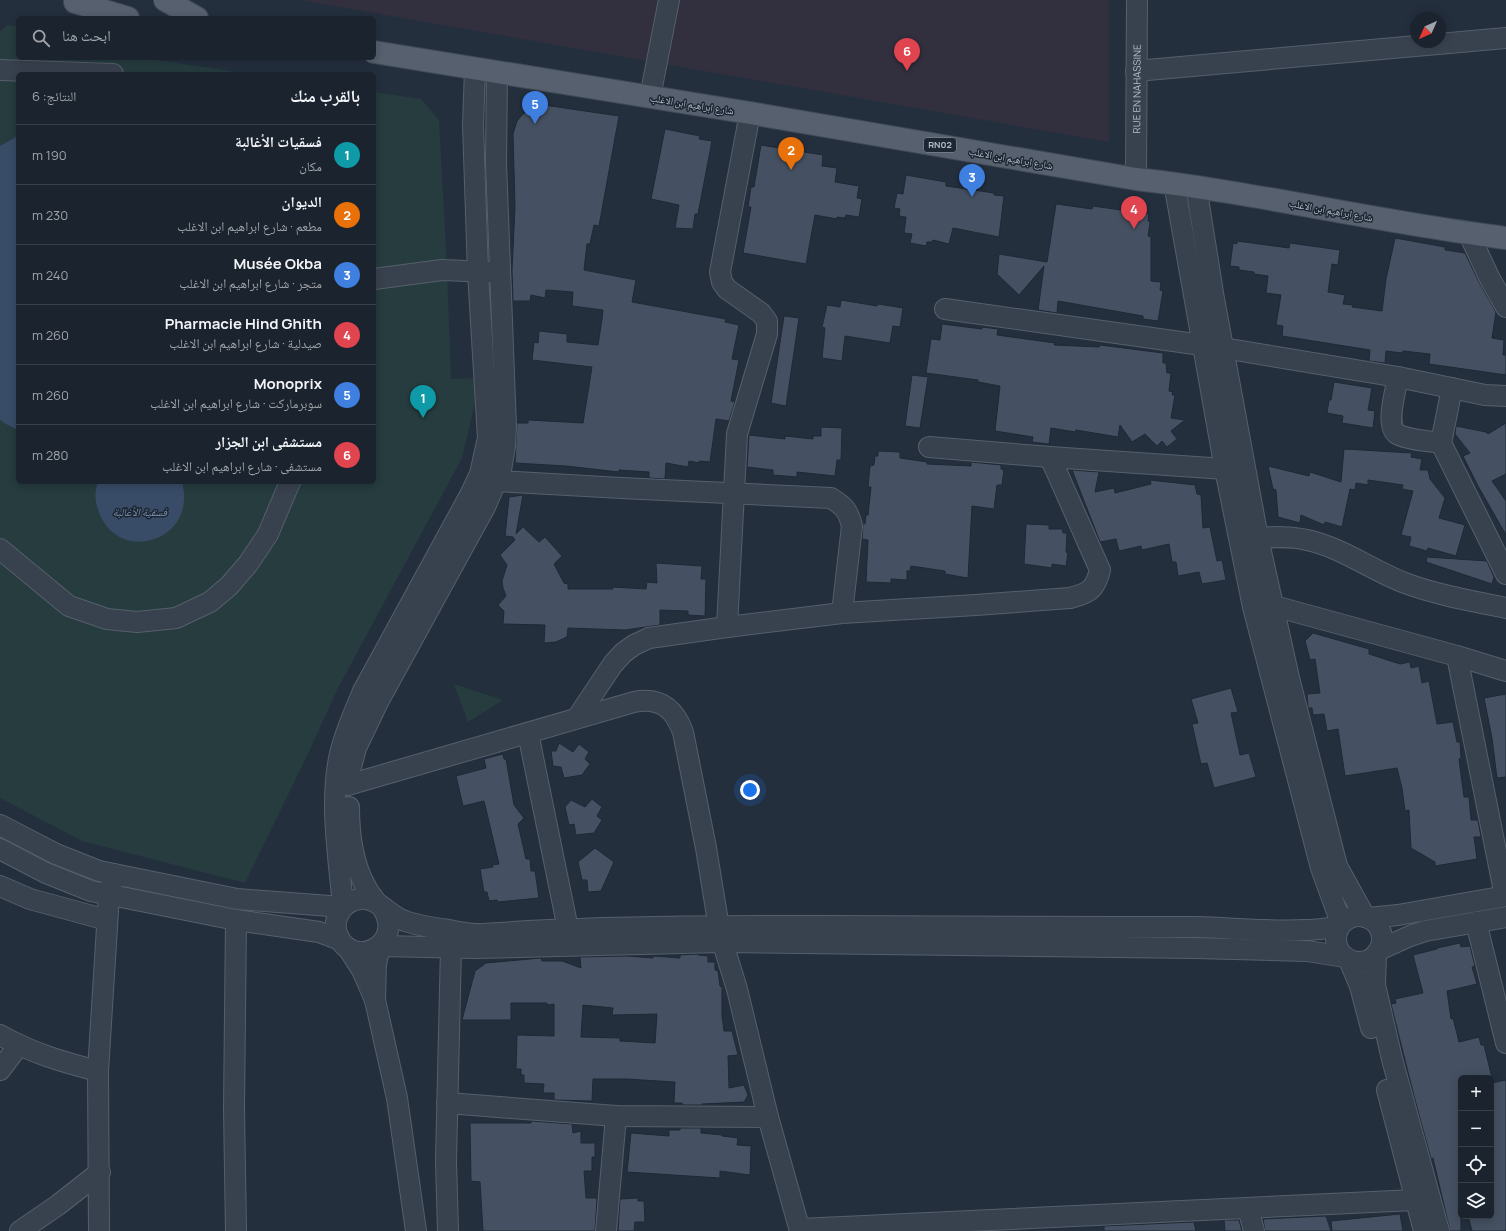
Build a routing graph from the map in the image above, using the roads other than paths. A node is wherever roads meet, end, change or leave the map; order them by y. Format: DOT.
graph roads {
  1 [pos="670,0"];
  2 [pos="1137,0"];
  3 [pos="71,1"];
  4 [pos="168,1"];
  5 [pos="121,16"];
  6 [pos="194,16"];
  7 [pos="1506,38"];
  8 [pos="376,52"];
  9 [pos="475,69"];
  10 [pos="0,70"];
  11 [pos="1136,71"];
  12 [pos="56,72"];
  13 [pos="497,72"];
  14 [pos="650,97"];
  15 [pos="750,113"];
  16 [pos="1136,179"];
  17 [pos="1174,183"];
  18 [pos="1196,186"];
  19 [pos="1469,234"];
  20 [pos="1506,238"];
  21 [pos="478,272"];
  22 [pos="500,272"];
  23 [pos="376,279"];
  24 [pos="1506,307"];
  25 [pos="945,309"];
  26 [pos="1202,345"];
  27 [pos="1223,348"];
  28 [pos="1398,377"];
  29 [pos="1452,388"];
  30 [pos="1506,396"];
  31 [pos="1440,443"];
  32 [pos="929,447"];
  33 [pos="1050,457"];
  34 [pos="1225,469"];
  35 [pos="488,478"];
  36 [pos="289,484"];
  37 [pos="734,492"];
  38 [pos="1258,538"];
  39 [pos="0,549"];
  40 [pos="1506,574"];
  41 [pos="1253,606"];
  42 [pos="1274,606"];
  43 [pos="1506,608"];
  44 [pos="842,613"];
  45 [pos="727,627"];
  46 [pos="1458,656"];
  47 [pos="1506,671"];
  48 [pos="577,718"];
  49 [pos="528,733"];
  50 [pos="348,785"];
  51 [pos="0,825"];
  52 [pos="0,849"];
  53 [pos="114,874"];
  54 [pos="0,886"];
  55 [pos="109,895"];
  56 [pos="1506,896"];
  57 [pos="380,906"];
  58 [pos="343,907"];
  59 [pos="1367,917"];
  60 [pos="1506,917"];
  61 [pos="107,920"];
  62 [pos="236,920"];
  63 [pos="1476,922"];
  64 [pos="1340,925"];
  65 [pos="568,929"];
  66 [pos="720,934"];
  67 [pos="344,944"];
  68 [pos="380,946"];
  69 [pos="451,947"];
  70 [pos="1378,952"];
  71 [pos="1347,958"];
  72 [pos="376,1000"];
  73 [pos="0,1035"];
  74 [pos="1506,1043"];
  75 [pos="19,1045"];
  76 [pos="0,1070"];
  77 [pos="98,1071"];
  78 [pos="447,1103"];
  79 [pos="616,1116"];
  80 [pos="768,1118"];
  81 [pos="100,1172"];
  82 [pos="1415,1200"];
  83 [pos="1248,1208"];
  84 [pos="1092,1224"];
  85 [pos="936,1226"];
  86 [pos="800,1230"];
  87 [pos="20,1231"];
  88 [pos="99,1231"];
  89 [pos="236,1231"];
  90 [pos="416,1231"];
  91 [pos="448,1231"];
  92 [pos="606,1231"];
  93 [pos="1254,1231"];
  94 [pos="1424,1231"];
  95 [pos="1439,1231"];
  1 -- 14 [label="street"];
  2 -- 11 [label="street, RUE EN NAHASSINE"];
  3 -- 5 [label="main road"];
  4 -- 6 [label="main road"];
  7 -- 11 [label="street"];
  8 -- 9 [label="main road, شارع ابراهيم ابن الاغلب / RN02"];
  9 -- 13 [label="main road, شارع ابراهيم ابن الاغلب / RN02"];
  9 -- 21 [label="street"];
  10 -- 12 [label="street"];
  11 -- 16 [label="street, RUE EN NAHASSINE"];
  13 -- 14 [label="main road, شارع ابراهيم ابن الاغلب / RN02"];
  13 -- 22 [label="street"];
  14 -- 15 [label="main road, شارع ابراهيم ابن الاغلب / RN02"];
  15 -- 16 [label="main road, شارع ابراهيم ابن الاغلب / RN02"];
  15 -- 37 [label="street"];
  16 -- 17 [label="main road, شارع ابراهيم ابن الاغلب / RN02"];
  17 -- 18 [label="main road, شارع ابراهيم ابن الاغلب / RN02"];
  17 -- 26 [label="street"];
  18 -- 19 [label="main road, شارع ابراهيم ابن الاغلب / RN02"];
  18 -- 27 [label="street"];
  19 -- 20 [label="main road, شارع ابراهيم ابن الاغلب / RN02"];
  19 -- 24 [label="street"];
  21 -- 22 [label="street"];
  21 -- 23 [label="street"];
  21 -- 35 [label="street"];
  22 -- 35 [label="street"];
  25 -- 26 [label="street"];
  26 -- 27 [label="street"];
  26 -- 34 [label="street"];
  27 -- 28 [label="street"];
  27 -- 38 [label="street"];
  28 -- 29 [label="street"];
  28 -- 31 [label="street"];
  29 -- 30 [label="street"];
  29 -- 31 [label="street"];
  31 -- 40 [label="street"];
  32 -- 33 [label="street"];
  33 -- 34 [label="street"];
  33 -- 44 [label="street"];
  34 -- 41 [label="street"];
  35 -- 37 [label="street"];
  35 -- 50 [label="street"];
  35 -- 58 [label="street"];
  36 -- 39 [label="street"];
  37 -- 44 [label="street"];
  37 -- 45 [label="street"];
  38 -- 42 [label="street"];
  38 -- 43 [label="street"];
  41 -- 42 [label="street"];
  41 -- 64 [label="street"];
  42 -- 46 [label="street"];
  42 -- 59 [label="street"];
  44 -- 45 [label="street"];
  45 -- 48 [label="street"];
  46 -- 47 [label="street"];
  46 -- 56 [label="street"];
  48 -- 49 [label="street"];
  48 -- 66 [label="street"];
  49 -- 50 [label="street"];
  49 -- 65 [label="street"];
  50 -- 57 [label="street"];
  51 -- 53 [label="street"];
  52 -- 55 [label="street"];
  53 -- 55 [label="street"];
  53 -- 58 [label="street"];
  54 -- 61 [label="street"];
  55 -- 61 [label="street"];
  55 -- 62 [label="street"];
  56 -- 59 [label="street"];
  57 -- 58 [label="street"];
  57 -- 65 [label="street"];
  57 -- 68 [label="street"];
  58 -- 67 [label="street"];
  59 -- 64 [label="street"];
  59 -- 70 [label="street"];
  60 -- 63 [label="street"];
  61 -- 77 [label="street"];
  62 -- 67 [label="street"];
  62 -- 89 [label="street"];
  63 -- 70 [label="street"];
  63 -- 74 [label="street"];
  64 -- 66 [label="street"];
  64 -- 71 [label="street"];
  65 -- 66 [label="street"];
  66 -- 69 [label="street"];
  66 -- 71 [label="street"];
  66 -- 80 [label="street"];
  67 -- 68 [label="street"];
  67 -- 72 [label="street"];
  68 -- 69 [label="street"];
  68 -- 72 [label="street"];
  69 -- 78 [label="street"];
  70 -- 71 [label="street"];
  70 -- 95 [label="street"];
  71 -- 82 [label="street"];
  72 -- 90 [label="street"];
  73 -- 75 [label="street"];
  75 -- 76 [label="street"];
  75 -- 77 [label="street"];
  77 -- 81 [label="street"];
  78 -- 79 [label="street"];
  78 -- 91 [label="street"];
  79 -- 80 [label="street"];
  79 -- 92 [label="street"];
  80 -- 86 [label="street"];
  81 -- 87 [label="street"];
  81 -- 88 [label="street"];
  82 -- 83 [label="street"];
  82 -- 94 [label="street"];
  83 -- 84 [label="street"];
  83 -- 93 [label="street"];
  84 -- 85 [label="street"];
  85 -- 86 [label="street"];
}
